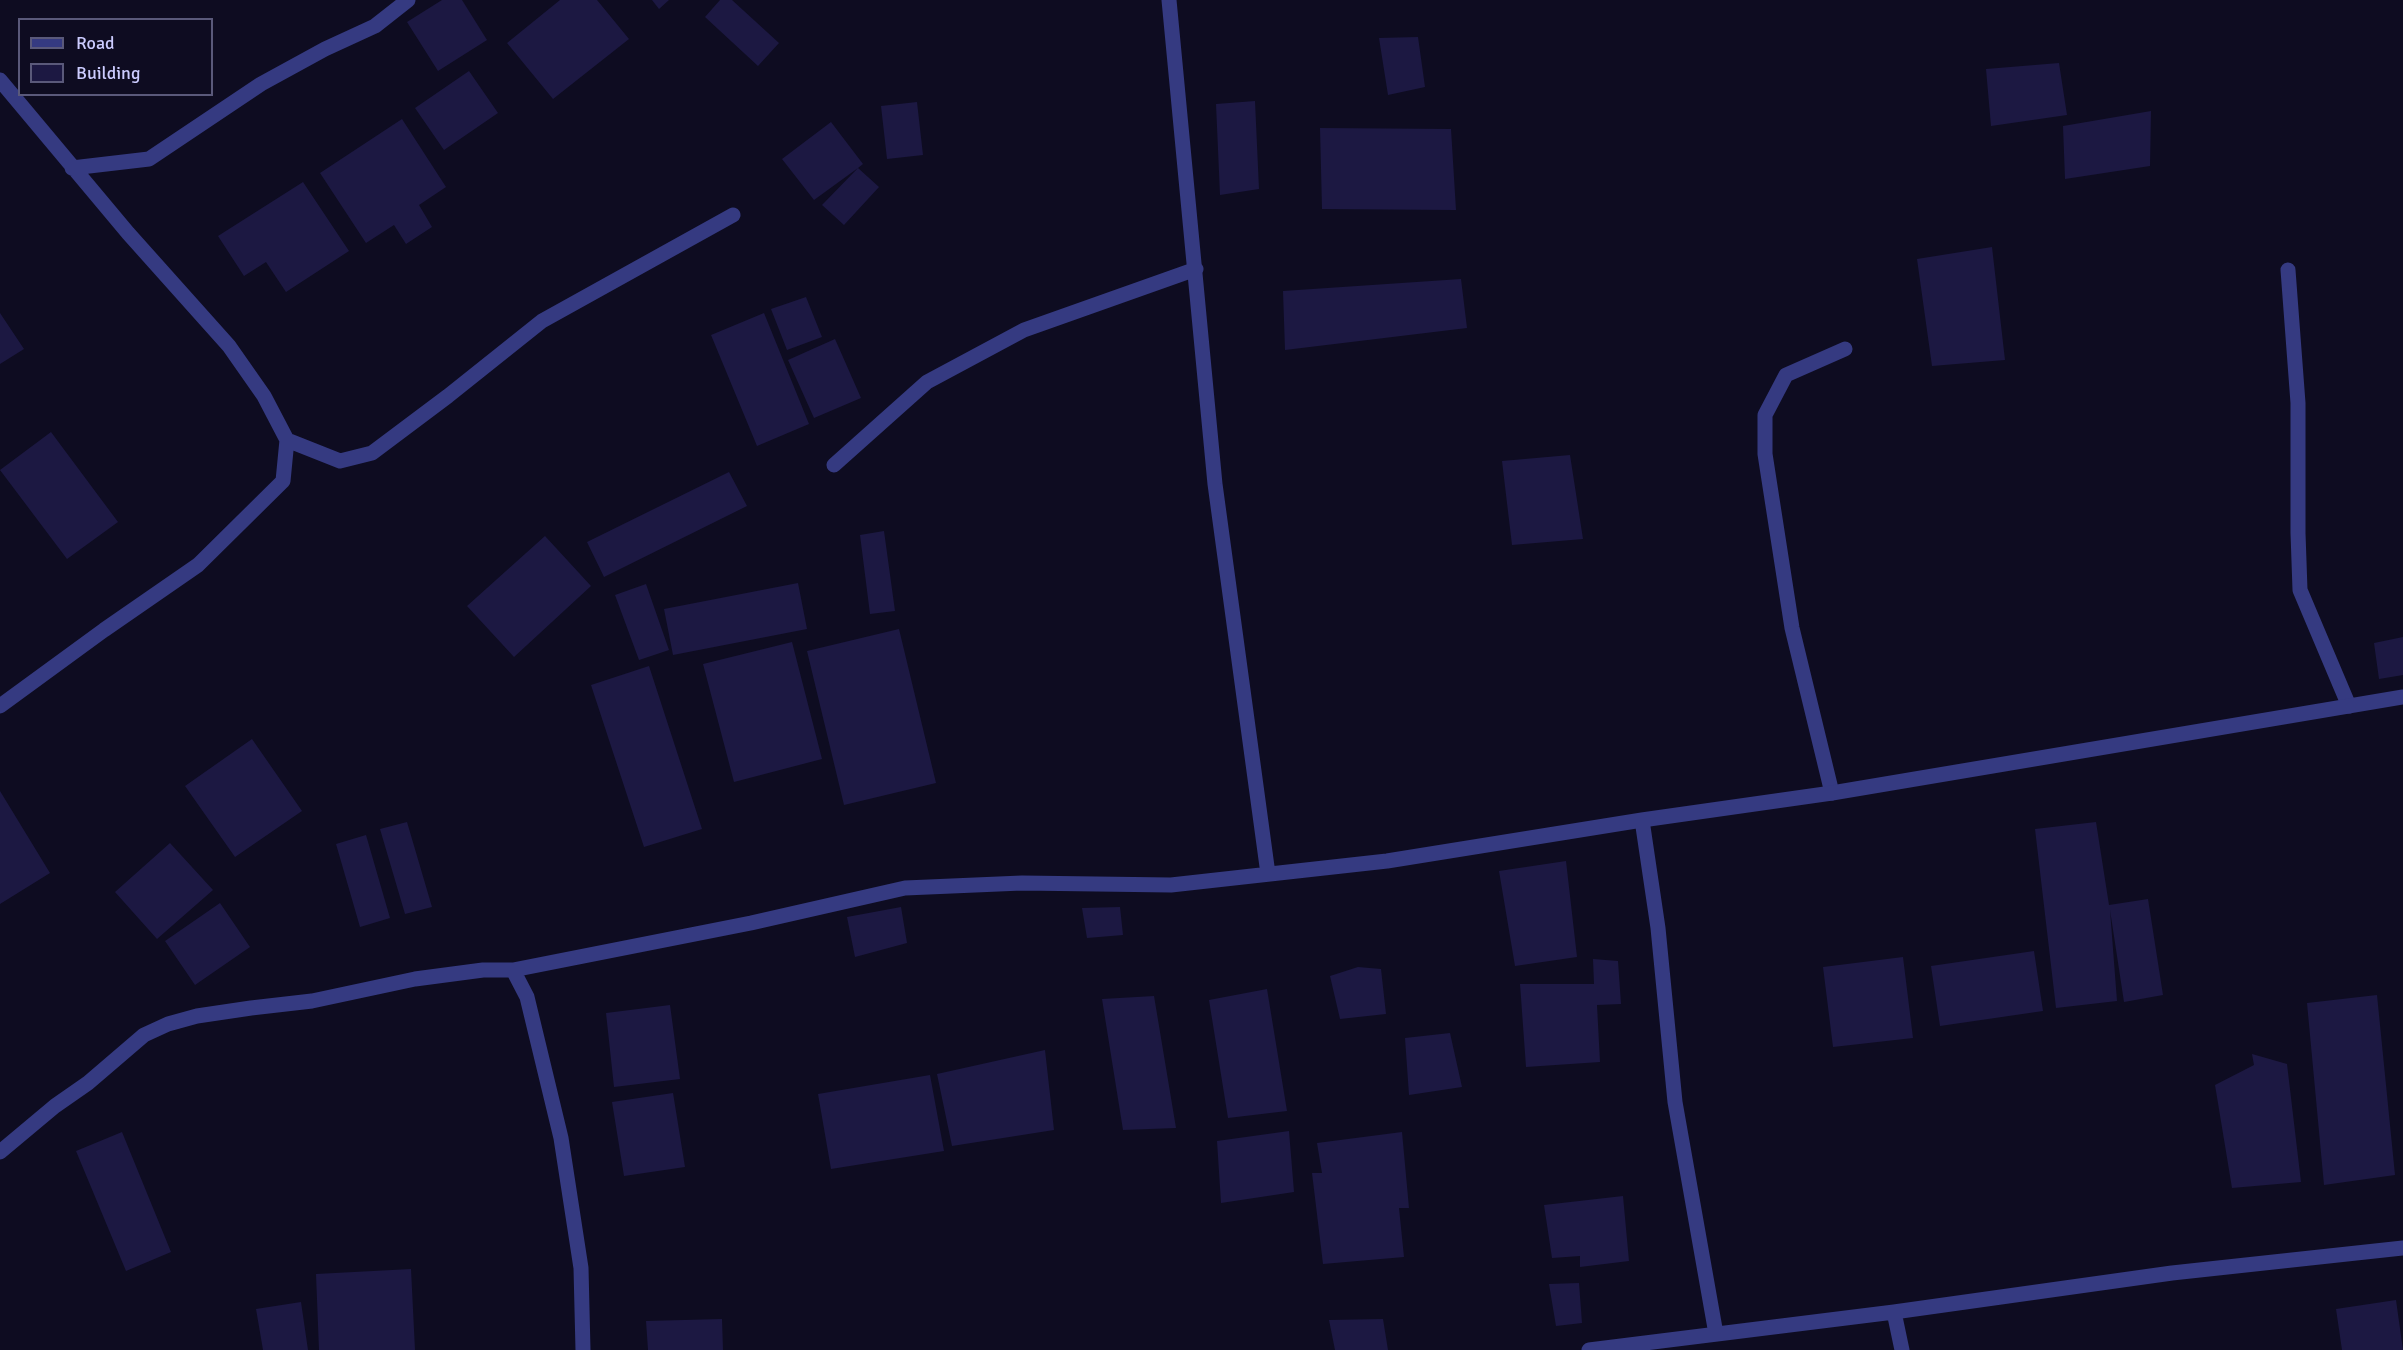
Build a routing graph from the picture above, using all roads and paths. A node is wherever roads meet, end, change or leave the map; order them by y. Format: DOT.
graph roads {
  1 [pos="408,0"];
  2 [pos="1169,0"];
  3 [pos="0,80"];
  4 [pos="72,168"];
  5 [pos="733,215"];
  6 [pos="1196,269"];
  7 [pos="2288,270"];
  8 [pos="1845,349"];
  9 [pos="287,440"];
  10 [pos="834,465"];
  11 [pos="2403,697"];
  12 [pos="0,706"];
  13 [pos="2349,706"];
  14 [pos="1832,793"];
  15 [pos="1642,820"];
  16 [pos="1268,874"];
  17 [pos="513,970"];
  18 [pos="0,1152"];
  19 [pos="2403,1248"];
  20 [pos="1894,1312"];
  21 [pos="1716,1334"];
  22 [pos="583,1350"];
  23 [pos="1589,1350"];
  24 [pos="1902,1350"];
  1 -- 4 [label="street"];
  2 -- 6 [label="street"];
  3 -- 4 [label="street"];
  4 -- 9 [label="street"];
  5 -- 9 [label="street"];
  6 -- 10 [label="street"];
  6 -- 16 [label="street"];
  7 -- 13 [label="street"];
  8 -- 14 [label="street"];
  9 -- 12 [label="street"];
  11 -- 13 [label="street"];
  13 -- 14 [label="street"];
  14 -- 15 [label="street"];
  15 -- 16 [label="street"];
  15 -- 21 [label="street"];
  16 -- 17 [label="street"];
  17 -- 18 [label="street"];
  17 -- 22 [label="street"];
  19 -- 20 [label="street"];
  20 -- 21 [label="street"];
  20 -- 24 [label="street"];
  21 -- 23 [label="street"];
}
